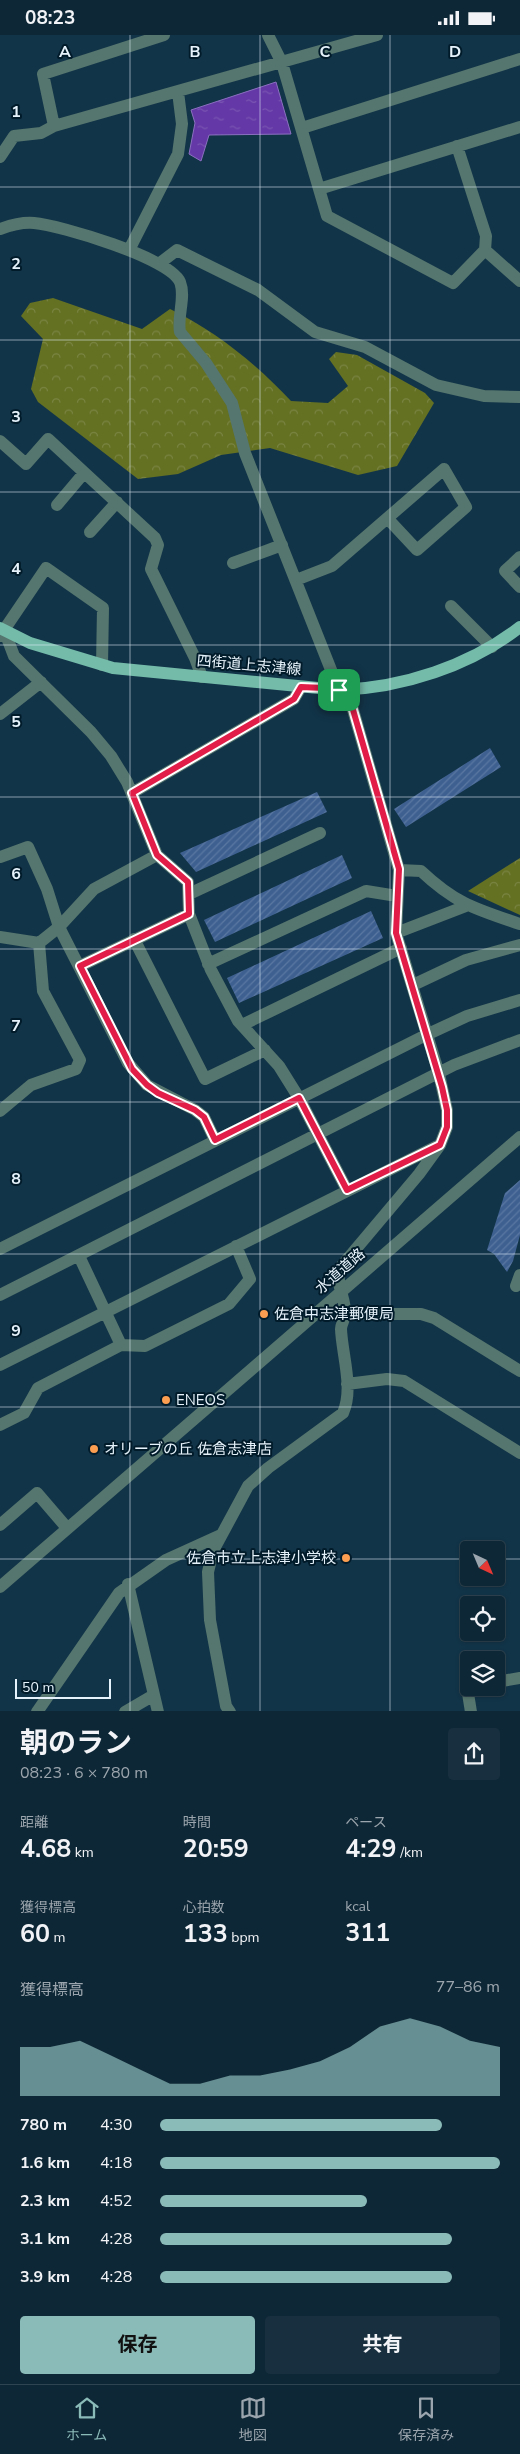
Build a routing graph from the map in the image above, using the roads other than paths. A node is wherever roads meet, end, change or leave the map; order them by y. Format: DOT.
graph roads {
  1 [pos="268,35"];
  2 [pos="377,35"];
  3 [pos="157,37"];
  4 [pos="351,39"];
  5 [pos="520,59"];
  6 [pos="282,63"];
  7 [pos="178,92"];
  8 [pos="54,126"];
  9 [pos="520,127"];
  10 [pos="302,128"];
  11 [pos="457,146"];
  12 [pos="0,157"];
  13 [pos="319,189"];
  14 [pos="0,229"];
  15 [pos="129,250"];
  16 [pos="485,250"];
  17 [pos="160,263"];
  18 [pos="520,281"];
  19 [pos="520,397"];
  20 [pos="0,441"];
  21 [pos="84,473"];
  22 [pos="117,502"];
  23 [pos="57,505"];
  24 [pos="388,519"];
  25 [pos="90,532"];
  26 [pos="282,545"];
  27 [pos="520,557"];
  28 [pos="233,563"];
  29 [pos="296,579"];
  30 [pos="520,587"];
  31 [pos="450,606"];
  32 [pos="520,627"];
  33 [pos="1,631"];
  34 [pos="492,647"];
  35 [pos="102,665"];
  36 [pos="202,677"];
  37 [pos="41,682"];
  38 [pos="301,687"];
  39 [pos="343,690"];
  40 [pos="0,714"];
  41 [pos="132,793"];
  42 [pos="320,833"];
  43 [pos="157,855"];
  44 [pos="0,857"];
  45 [pos="399,869"];
  46 [pos="189,894"];
  47 [pos="397,896"];
  48 [pos="466,906"];
  49 [pos="189,914"];
  50 [pos="520,924"];
  51 [pos="59,927"];
  52 [pos="396,933"];
  53 [pos="0,937"];
  54 [pos="134,939"];
  55 [pos="40,943"];
  56 [pos="520,945"];
  57 [pos="401,949"];
  58 [pos="208,964"];
  59 [pos="80,966"];
  60 [pos="413,985"];
  61 [pos="520,1000"];
  62 [pos="242,1025"];
  63 [pos="426,1035"];
  64 [pos="520,1040"];
  65 [pos="265,1050"];
  66 [pos="439,1073"];
  67 [pos="299,1098"];
  68 [pos="0,1111"];
  69 [pos="319,1135"];
  70 [pos="520,1137"];
  71 [pos="215,1140"];
  72 [pos="440,1145"];
  73 [pos="347,1190"];
  74 [pos="236,1246"];
  75 [pos="0,1249"];
  76 [pos="79,1255"];
  77 [pos="340,1293"];
  78 [pos="0,1295"];
  79 [pos="106,1312"];
  80 [pos="345,1314"];
  81 [pos="121,1345"];
  82 [pos="0,1365"];
  83 [pos="520,1371"];
  84 [pos="347,1384"];
  85 [pos="0,1425"];
  86 [pos="520,1453"];
  87 [pos="0,1525"];
  88 [pos="67,1527"];
  89 [pos="221,1535"];
  90 [pos="128,1584"];
  91 [pos="0,1587"];
  92 [pos="520,1678"];
  93 [pos="505,1680"];
  94 [pos="154,1695"];
  95 [pos="468,1696"];
  96 [pos="37,1711"];
  97 [pos="125,1711"];
  98 [pos="158,1711"];
  99 [pos="230,1711"];
  100 [pos="471,1711"];
  1 -- 6 [label="street"];
  2 -- 4 [label="street"];
  3 -- 8 [label="street"];
  4 -- 6 [label="street"];
  5 -- 10 [label="street"];
  6 -- 7 [label="street"];
  6 -- 10 [label="street"];
  7 -- 8 [label="street"];
  7 -- 15 [label="street"];
  8 -- 12 [label="street"];
  9 -- 11 [label="street"];
  10 -- 13 [label="street"];
  11 -- 13 [label="street"];
  11 -- 16 [label="street"];
  13 -- 16 [label="street"];
  14 -- 15 [label="street"];
  15 -- 17 [label="street"];
  16 -- 18 [label="street"];
  17 -- 19 [label="street"];
  17 -- 26 [label="street"];
  20 -- 21 [label="street"];
  21 -- 22 [label="street"];
  21 -- 23 [label="street"];
  22 -- 25 [label="street"];
  22 -- 36 [label="street"];
  24 -- 24 [label="street"];
  24 -- 29 [label="street"];
  26 -- 28 [label="street"];
  26 -- 29 [label="street"];
  27 -- 30 [label="street"];
  29 -- 39 [label="street"];
  31 -- 34 [label="street"];
  32 -- 34 [label="main road, 四街道上志津線"];
  33 -- 35 [label="main road, 四街道上志津線"];
  33 -- 35 [label="street"];
  33 -- 37 [label="street"];
  34 -- 39 [label="main road, 四街道上志津線"];
  35 -- 36 [label="main road, 四街道上志津線"];
  36 -- 38 [label="main road, 四街道上志津線"];
  37 -- 40 [label="street"];
  37 -- 41 [label="street"];
  38 -- 39 [label="main road, 四街道上志津線"];
  38 -- 41 [label="street"];
  39 -- 45 [label="street"];
  41 -- 43 [label="street"];
  42 -- 46 [label="street"];
  43 -- 46 [label="street"];
  43 -- 51 [label="street"];
  44 -- 51 [label="street"];
  45 -- 47 [label="street"];
  45 -- 48 [label="street"];
  46 -- 49 [label="street"];
  47 -- 52 [label="street"];
  47 -- 58 [label="street"];
  48 -- 50 [label="street"];
  48 -- 52 [label="street"];
  49 -- 54 [label="street"];
  49 -- 58 [label="street"];
  51 -- 55 [label="street"];
  51 -- 59 [label="street"];
  52 -- 57 [label="street"];
  53 -- 55 [label="street"];
  54 -- 59 [label="street"];
  54 -- 65 [label="street"];
  55 -- 68 [label="street"];
  56 -- 60 [label="street"];
  57 -- 60 [label="street"];
  57 -- 62 [label="street"];
  58 -- 62 [label="street"];
  59 -- 71 [label="street"];
  60 -- 63 [label="street"];
  61 -- 63 [label="street"];
  62 -- 65 [label="street"];
  63 -- 66 [label="street"];
  63 -- 67 [label="street"];
  64 -- 66 [label="street"];
  65 -- 67 [label="street"];
  66 -- 69 [label="street"];
  66 -- 72 [label="street"];
  67 -- 69 [label="street"];
  67 -- 71 [label="street"];
  69 -- 73 [label="street"];
  69 -- 76 [label="street"];
  70 -- 77 [label="street, 水道道路"];
  71 -- 75 [label="street"];
  72 -- 73 [label="street"];
  72 -- 77 [label="street"];
  73 -- 74 [label="street"];
  74 -- 79 [label="street"];
  74 -- 81 [label="street"];
  76 -- 78 [label="street"];
  76 -- 79 [label="street"];
  77 -- 80 [label="street"];
  77 -- 88 [label="street, 水道道路"];
  79 -- 81 [label="street"];
  79 -- 82 [label="street"];
  80 -- 83 [label="street"];
  80 -- 84 [label="street"];
  81 -- 85 [label="street"];
  84 -- 86 [label="street"];
  84 -- 89 [label="street"];
  87 -- 88 [label="street"];
  88 -- 91 [label="street, 水道道路"];
  89 -- 90 [label="street"];
  89 -- 99 [label="street"];
  90 -- 94 [label="street"];
  90 -- 96 [label="street"];
  92 -- 93 [label="street"];
  94 -- 97 [label="street"];
  94 -- 98 [label="street"];
  95 -- 100 [label="street"];
}
